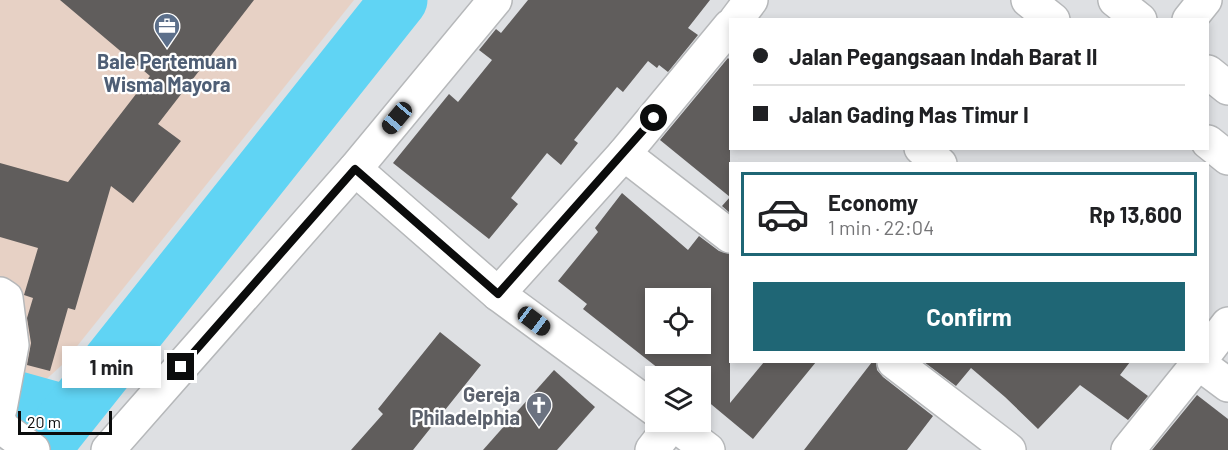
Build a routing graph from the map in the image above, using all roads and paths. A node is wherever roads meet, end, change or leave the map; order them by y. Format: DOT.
graph roads {
  1 [pos="495,0"];
  2 [pos="1028,0"];
  3 [pos="1115,0"];
  4 [pos="1205,0"];
  5 [pos="1050,18"];
  6 [pos="1138,18"];
  7 [pos="1191,18"];
  8 [pos="729,31"];
  9 [pos="1209,73"];
  10 [pos="1228,88"];
  11 [pos="1209,143"];
  12 [pos="923,150"];
  13 [pos="624,154"];
  14 [pos="1228,158"];
  15 [pos="938,162"];
  16 [pos="355,169"];
  17 [pos="729,235"];
  18 [pos="0,294"];
  19 [pos="498,294"];
  20 [pos="1228,324"];
  21 [pos="1209,349"];
  22 [pos="895,363"];
  23 [pos="1197,363"];
  24 [pos="1199,363"];
  25 [pos="1228,385"];
  26 [pos="645,402"];
  27 [pos="0,409"];
  28 [pos="0,422"];
  29 [pos="660,432"];
  30 [pos="685,432"];
  31 [pos="33,450"];
  32 [pos="108,450"];
  33 [pos="652,450"];
  34 [pos="708,450"];
  35 [pos="1009,450"];
  36 [pos="1128,450"];
  1 -- 16 [label="street"];
  2 -- 5 [label="street"];
  3 -- 6 [label="street"];
  4 -- 7 [label="street"];
  8 -- 13 [label="street"];
  9 -- 10 [label="street"];
  11 -- 14 [label="street"];
  12 -- 15 [label="street"];
  13 -- 17 [label="street"];
  13 -- 19 [label="street"];
  16 -- 19 [label="street"];
  16 -- 32 [label="street"];
  18 -- 27 [label="street"];
  19 -- 26 [label="street"];
  20 -- 21 [label="street"];
  22 -- 35 [label="street"];
  23 -- 36 [label="street"];
  24 -- 25 [label="street"];
  28 -- 31 [label="street"];
  29 -- 33 [label="street"];
  30 -- 34 [label="street"];
}
